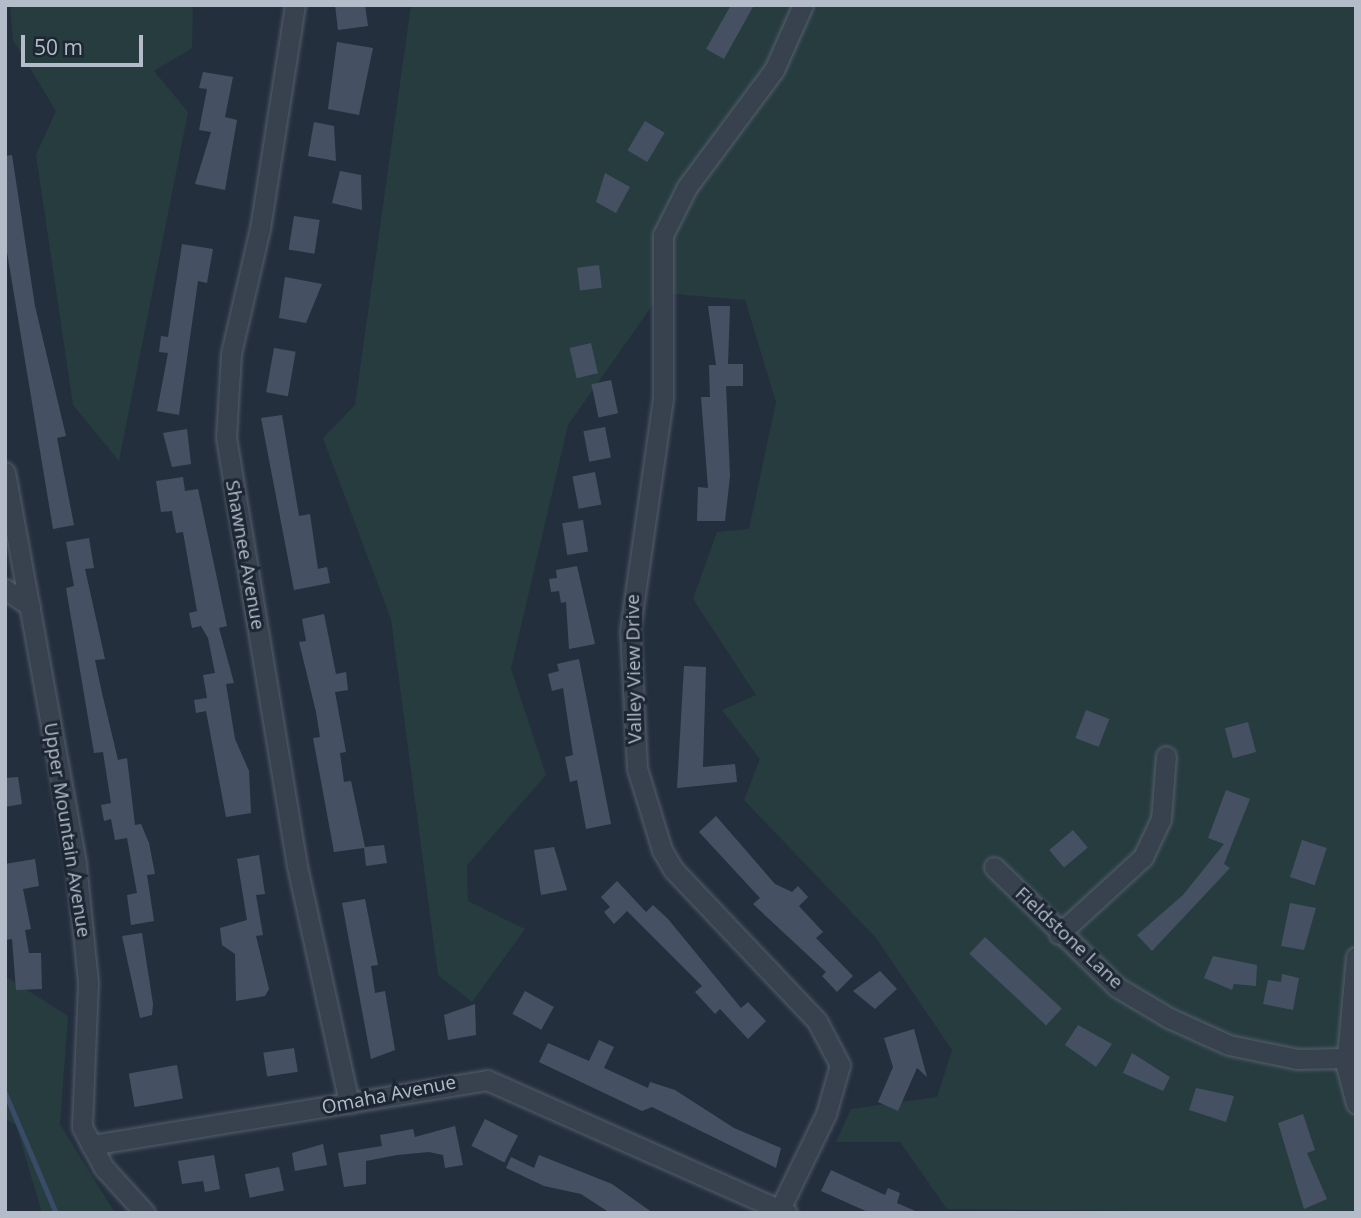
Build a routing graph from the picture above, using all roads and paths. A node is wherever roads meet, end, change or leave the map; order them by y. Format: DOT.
graph roads {
  1 [pos="295,5"];
  2 [pos="803,5"];
  3 [pos="5,471"];
  4 [pos="5,589"];
  5 [pos="30,606"];
  6 [pos="1166,756"];
  7 [pos="994,867"];
  8 [pos="1059,934"];
  9 [pos="1356,957"];
  10 [pos="1346,1058"];
  11 [pos="349,1103"];
  12 [pos="1356,1104"];
  13 [pos="91,1145"];
  14 [pos="784,1211"];
  15 [pos="145,1213"];
  1 -- 11 [label="street, Shawnee Avenue"];
  2 -- 14 [label="street, Valley View Drive"];
  3 -- 5 [label="street, Upper Mountain Avenue"];
  4 -- 5 [label="street"];
  5 -- 13 [label="street, Upper Mountain Avenue"];
  6 -- 8 [label="street"];
  7 -- 8 [label="street, Fieldstone Lane"];
  8 -- 10 [label="street, Fieldstone Lane"];
  9 -- 10 [label="street"];
  10 -- 12 [label="street"];
  11 -- 13 [label="street, Omaha Avenue"];
  11 -- 14 [label="street, Omaha Avenue"];
  13 -- 15 [label="street, Upper Mountain Avenue"];
}
